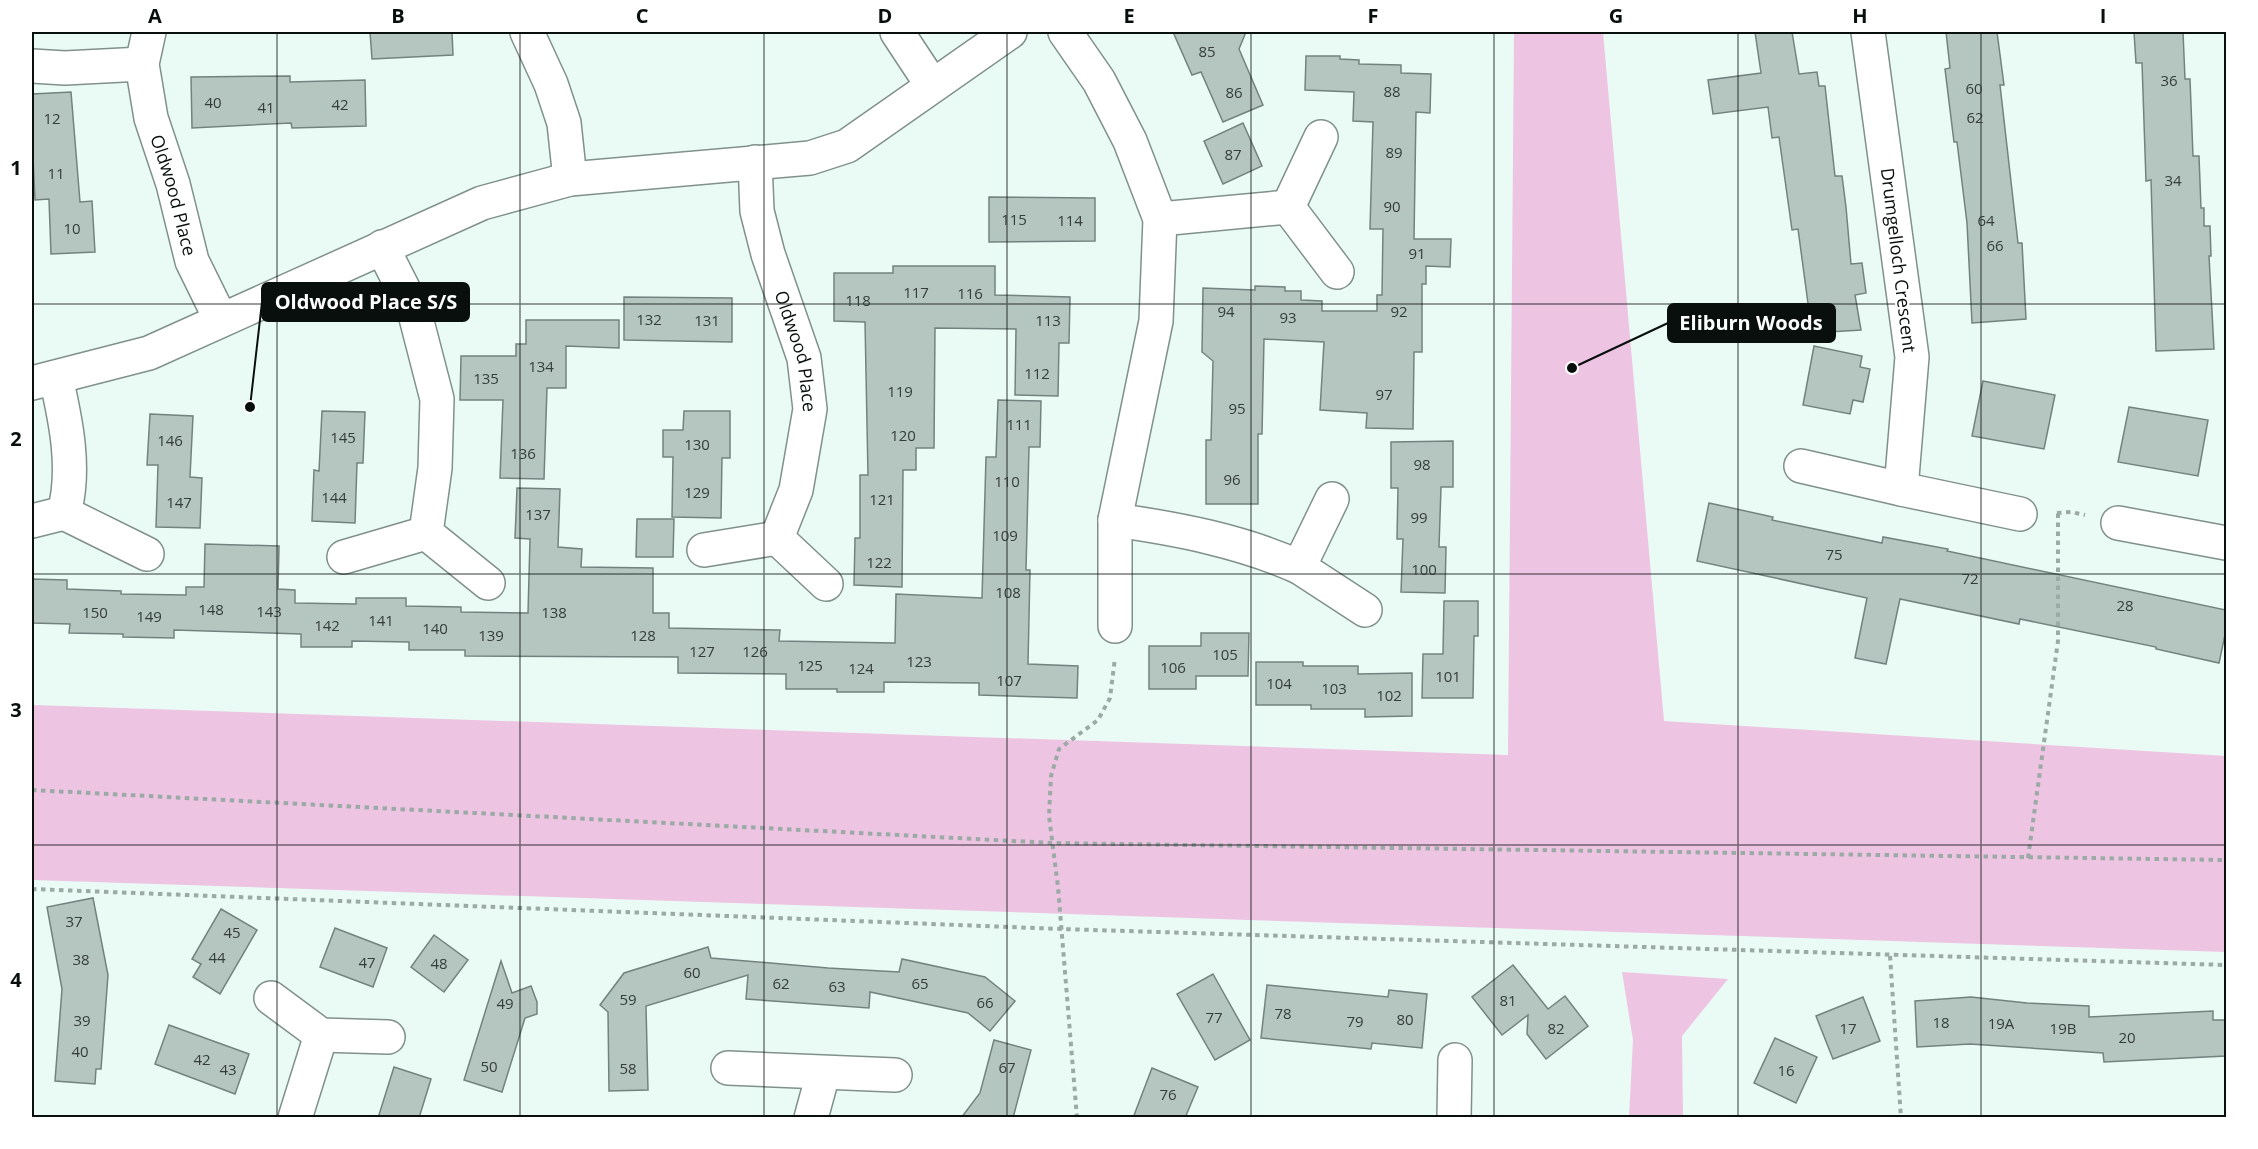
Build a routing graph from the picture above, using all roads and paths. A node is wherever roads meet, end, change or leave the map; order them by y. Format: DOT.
graph roads {
  1 [pos="149,32"];
  2 [pos="527,32"];
  3 [pos="897,32"];
  4 [pos="1010,32"];
  5 [pos="1065,32"];
  6 [pos="1868,32"];
  7 [pos="142,64"];
  8 [pos="32,66"];
  9 [pos="932,86"];
  10 [pos="1321,137"];
  11 [pos="755,162"];
  12 [pos="570,179"];
  13 [pos="1288,207"];
  14 [pos="1160,219"];
  15 [pos="382,247"];
  16 [pos="1337,272"];
  17 [pos="221,320"];
  18 [pos="44,380"];
  19 [pos="1801,466"];
  20 [pos="1901,489"];
  21 [pos="1332,499"];
  22 [pos="64,513"];
  23 [pos="2058,513"];
  24 [pos="2020,514"];
  25 [pos="1115,520"];
  26 [pos="32,522"];
  27 [pos="2118,523"];
  28 [pos="426,533"];
  29 [pos="777,538"];
  30 [pos="2226,543"];
  31 [pos="704,550"];
  32 [pos="147,554"];
  33 [pos="344,557"];
  34 [pos="1299,567"];
  35 [pos="488,583"];
  36 [pos="826,584"];
  37 [pos="1365,610"];
  38 [pos="1115,626"];
  39 [pos="32,790"];
  40 [pos="1052,843"];
  41 [pos="2028,858"];
  42 [pos="2226,860"];
  43 [pos="32,889"];
  44 [pos="1061,928"];
  45 [pos="1890,956"];
  46 [pos="2226,965"];
  47 [pos="271,998"];
  48 [pos="321,1035"];
  49 [pos="388,1037"];
  50 [pos="1455,1060"];
  51 [pos="728,1068"];
  52 [pos="823,1074"];
  53 [pos="894,1075"];
  54 [pos="295,1118"];
  55 [pos="811,1118"];
  56 [pos="1077,1118"];
  57 [pos="1454,1118"];
  58 [pos="1901,1118"];
  1 -- 7 [label="street, Oldwood Place"];
  2 -- 12 [label="street"];
  3 -- 9 [label="street"];
  4 -- 9 [label="street"];
  5 -- 14 [label="street"];
  6 -- 20 [label="street, Drumgelloch Crescent"];
  7 -- 8 [label="street"];
  7 -- 17 [label="street, Oldwood Place"];
  9 -- 11 [label="street"];
  10 -- 13 [label="street"];
  11 -- 12 [label="street"];
  11 -- 29 [label="street, Oldwood Place"];
  12 -- 15 [label="street"];
  13 -- 14 [label="street"];
  13 -- 16 [label="street"];
  14 -- 25 [label="street"];
  15 -- 17 [label="street"];
  15 -- 28 [label="street"];
  17 -- 18 [label="street"];
  18 -- 22 [label="street"];
  19 -- 20 [label="street"];
  20 -- 24 [label="street"];
  21 -- 34 [label="street"];
  22 -- 26 [label="street"];
  22 -- 32 [label="street"];
  23 -- 24 [label="path"];
  23 -- 27 [label="path"];
  23 -- 41 [label="path"];
  25 -- 34 [label="street"];
  25 -- 38 [label="street"];
  27 -- 30 [label="street"];
  28 -- 33 [label="street"];
  28 -- 35 [label="street"];
  29 -- 31 [label="street"];
  29 -- 36 [label="street"];
  34 -- 37 [label="street"];
  38 -- 40 [label="path"];
  39 -- 40 [label="path"];
  40 -- 41 [label="path"];
  40 -- 44 [label="path"];
  41 -- 42 [label="path"];
  43 -- 44 [label="path"];
  44 -- 45 [label="path"];
  44 -- 56 [label="path"];
  45 -- 46 [label="path"];
  45 -- 58 [label="path"];
  47 -- 48 [label="street"];
  48 -- 49 [label="street"];
  48 -- 54 [label="street"];
  50 -- 57 [label="street"];
  51 -- 52 [label="street"];
  52 -- 53 [label="street"];
  52 -- 55 [label="street"];
}
